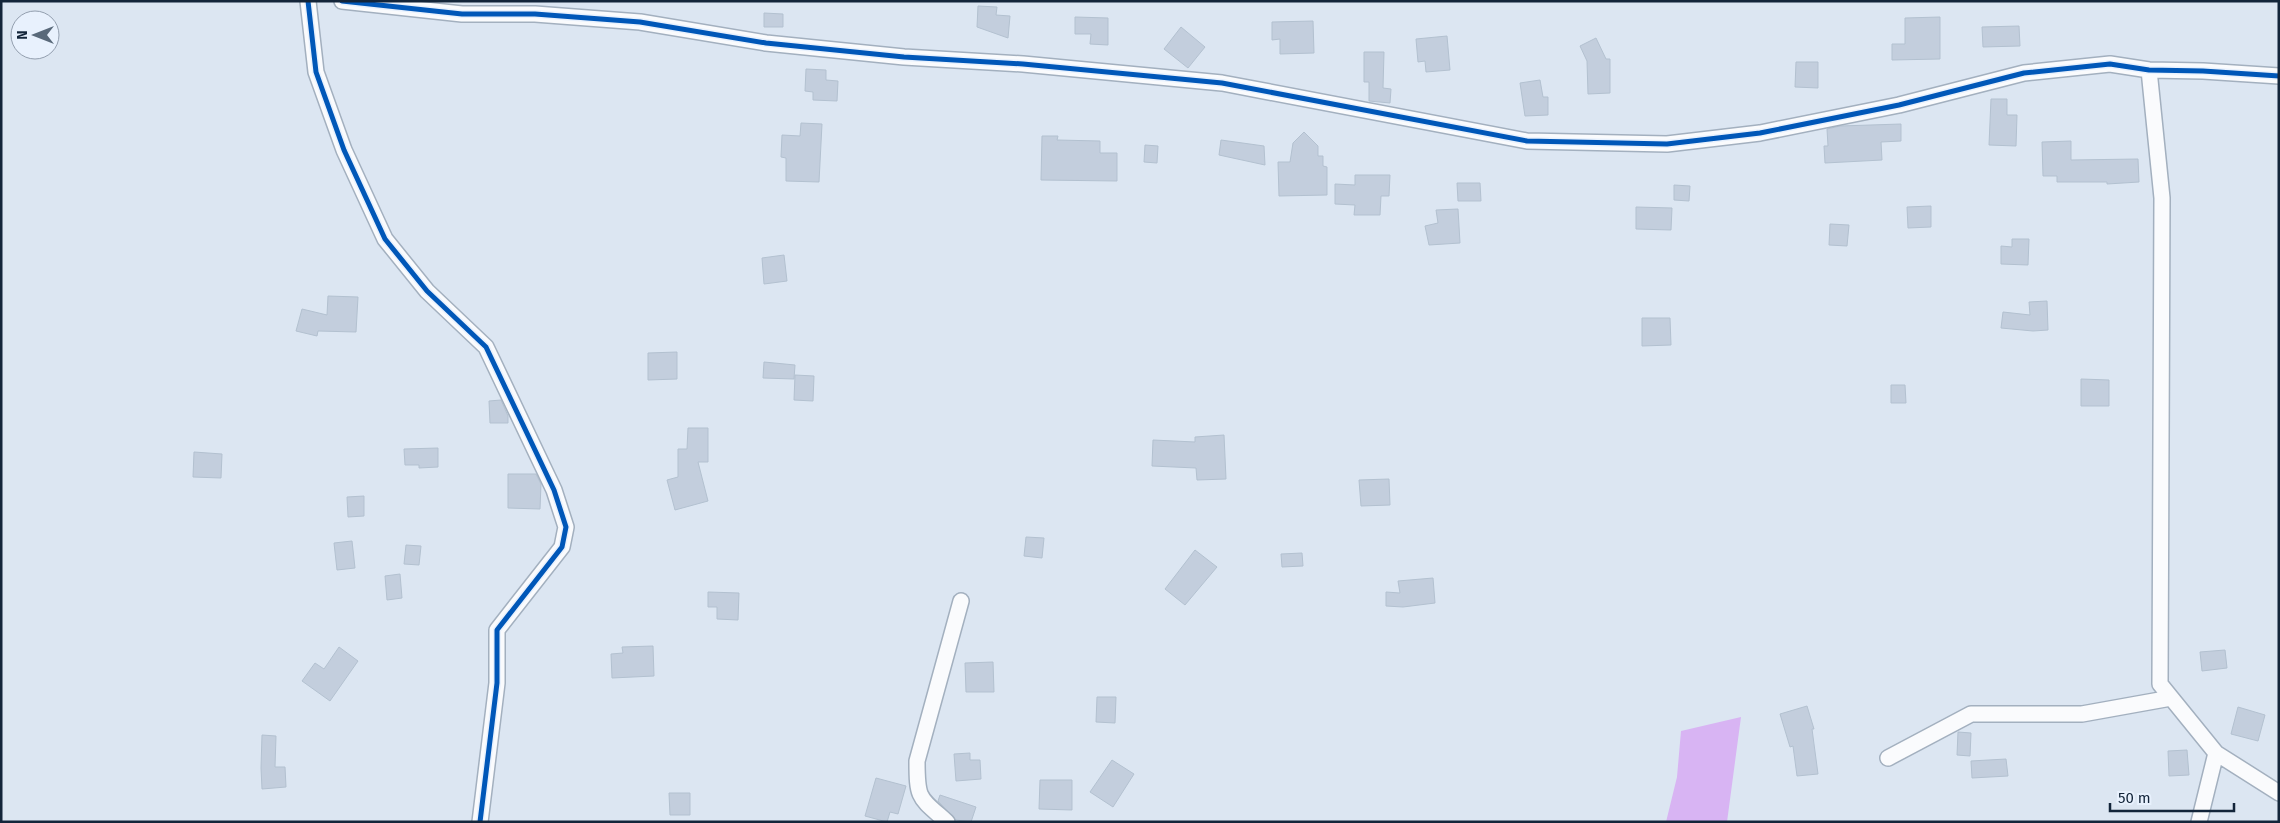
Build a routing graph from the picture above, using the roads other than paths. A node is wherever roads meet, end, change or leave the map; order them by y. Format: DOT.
graph roads {
  1 [pos="308,1"];
  2 [pos="342,1"];
  3 [pos="2150,70"];
  4 [pos="2279,76"];
  5 [pos="961,601"];
  6 [pos="2171,698"];
  7 [pos="2216,753"];
  8 [pos="1888,758"];
  9 [pos="2279,793"];
  10 [pos="480,822"];
  11 [pos="947,822"];
  12 [pos="2199,822"];
  1 -- 10 [label="street"];
  2 -- 3 [label="street"];
  3 -- 4 [label="street"];
  3 -- 6 [label="street"];
  5 -- 11 [label="street"];
  6 -- 7 [label="street"];
  6 -- 8 [label="street"];
  7 -- 9 [label="street"];
  7 -- 12 [label="street"];
}
